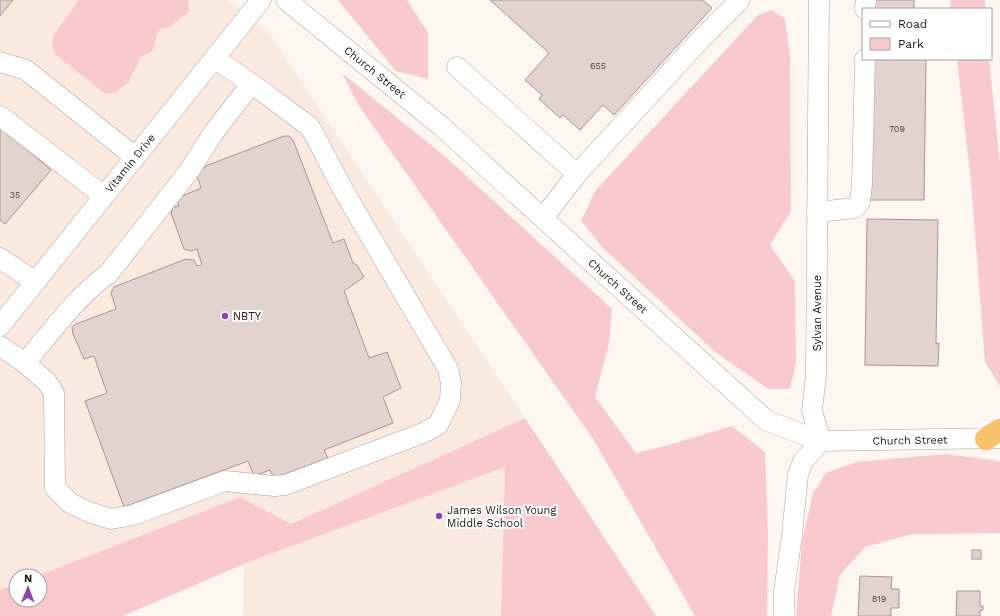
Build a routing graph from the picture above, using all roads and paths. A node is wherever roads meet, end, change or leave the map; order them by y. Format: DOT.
graph roads {
  1 [pos="261,0"];
  2 [pos="286,0"];
  3 [pos="740,0"];
  4 [pos="819,0"];
  5 [pos="214,59"];
  6 [pos="864,60"];
  7 [pos="0,62"];
  8 [pos="457,67"];
  9 [pos="251,84"];
  10 [pos="0,116"];
  11 [pos="135,157"];
  12 [pos="578,174"];
  13 [pos="104,196"];
  14 [pos="817,212"];
  15 [pos="543,218"];
  16 [pos="0,258"];
  17 [pos="35,282"];
  18 [pos="0,326"];
  19 [pos="0,346"];
  20 [pos="25,363"];
  21 [pos="997,437"];
  22 [pos="821,442"];
  23 [pos="784,616"];
  1 -- 5 [label="street, Vitamin Drive"];
  2 -- 15 [label="street, Church Street"];
  3 -- 12 [label="street"];
  4 -- 14 [label="street, Sylvan Avenue"];
  5 -- 9 [label="street"];
  5 -- 11 [label="street, Vitamin Drive"];
  6 -- 14 [label="street"];
  7 -- 11 [label="street"];
  8 -- 12 [label="street"];
  9 -- 20 [label="street"];
  9 -- 20 [label="street"];
  10 -- 13 [label="street"];
  11 -- 13 [label="street, Vitamin Drive"];
  12 -- 15 [label="street"];
  13 -- 17 [label="street, Vitamin Drive"];
  14 -- 22 [label="street, Sylvan Avenue"];
  15 -- 22 [label="street, Church Street"];
  16 -- 17 [label="street"];
  17 -- 18 [label="street, Vitamin Drive"];
  19 -- 20 [label="street"];
  21 -- 22 [label="street, Church Street"];
  22 -- 23 [label="street"];
}
